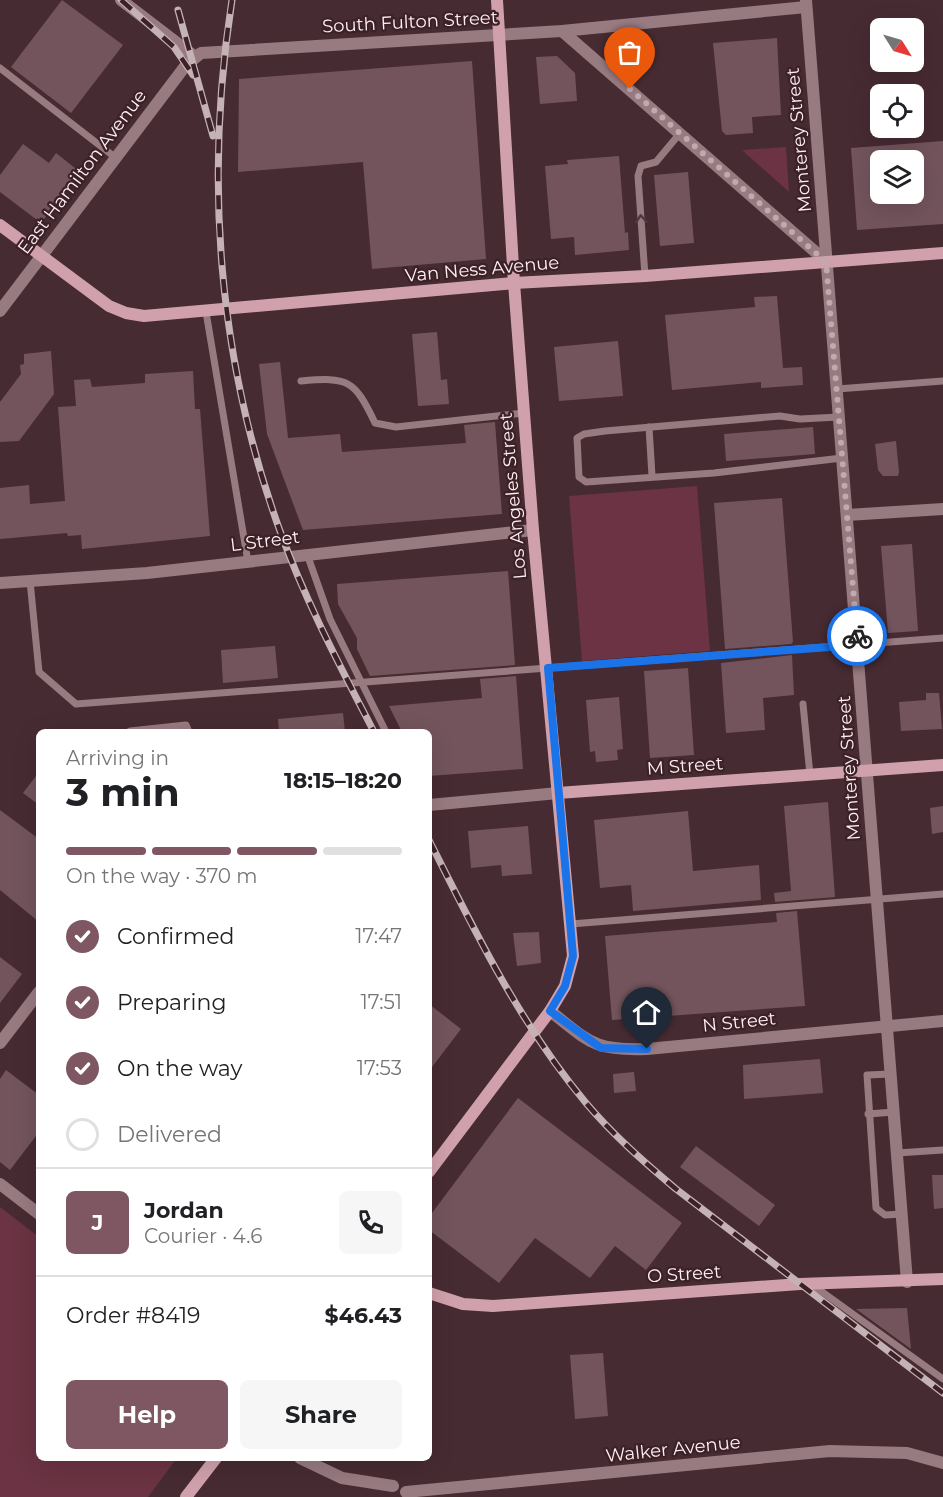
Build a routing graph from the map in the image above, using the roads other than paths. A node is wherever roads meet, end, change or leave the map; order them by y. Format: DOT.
graph roads {
  1 [pos="121,0"];
  2 [pos="497,0"];
  3 [pos="806,4"];
  4 [pos="562,31"];
  5 [pos="500,34"];
  6 [pos="194,56"];
  7 [pos="0,69"];
  8 [pos="681,132"];
  9 [pos="116,158"];
  10 [pos="0,225"];
  11 [pos="943,253"];
  12 [pos="41,257"];
  13 [pos="826,262"];
  14 [pos="645,276"];
  15 [pos="514,283"];
  16 [pos="0,311"];
  17 [pos="206,312"];
  18 [pos="301,381"];
  19 [pos="943,381"];
  20 [pos="837,389"];
  21 [pos="524,413"];
  22 [pos="839,417"];
  23 [pos="649,427"];
  24 [pos="842,458"];
  25 [pos="652,476"];
  26 [pos="943,508"];
  27 [pos="847,515"];
  28 [pos="533,530"];
  29 [pos="307,554"];
  30 [pos="248,562"];
  31 [pos="30,581"];
  32 [pos="0,583"];
  33 [pos="943,638"];
  34 [pos="857,645"];
  35 [pos="548,668"];
  36 [pos="361,682"];
  37 [pos="803,704"];
  38 [pos="149,729"];
  39 [pos="188,729"];
  40 [pos="384,729"];
  41 [pos="943,765"];
  42 [pos="867,770"];
  43 [pos="810,775"];
  44 [pos="558,793"];
  45 [pos="432,805"];
  46 [pos="943,894"];
  47 [pos="877,900"];
  48 [pos="571,924"];
  49 [pos="36,996"];
  50 [pos="550,1011"];
  51 [pos="943,1021"];
  52 [pos="887,1026"];
  53 [pos="0,1042"];
  54 [pos="891,1074"];
  55 [pos="894,1112"];
  56 [pos="868,1114"];
  57 [pos="943,1150"];
  58 [pos="897,1153"];
  59 [pos="432,1168"];
  60 [pos="0,1184"];
  61 [pos="36,1212"];
  62 [pos="902,1214"];
  63 [pos="943,1279"];
  64 [pos="907,1282"];
  65 [pos="811,1284"];
  66 [pos="432,1294"];
  67 [pos="943,1379"];
  68 [pos="214,1461"];
  69 [pos="306,1461"];
  70 [pos="943,1463"];
  71 [pos="393,1485"];
  72 [pos="405,1492"];
  73 [pos="186,1497"];
  1 -- 6 [label="street"];
  2 -- 5 [label="street, Los Angeles Street"];
  3 -- 4 [label="street, South Fulton Street"];
  3 -- 13 [label="street, Monterey Street"];
  4 -- 5 [label="street, South Fulton Street"];
  4 -- 8 [label="street"];
  5 -- 6 [label="street, South Fulton Street"];
  5 -- 15 [label="street, Los Angeles Street"];
  6 -- 9 [label="street, East Hamilton Avenue"];
  7 -- 9 [label="lane"];
  8 -- 13 [label="street"];
  14 -- 8 [label="lane, one-way"];
  9 -- 12 [label="street, East Hamilton Avenue"];
  10 -- 12 [label="street, Van Ness Avenue"];
  11 -- 13 [label="street, Van Ness Avenue"];
  12 -- 16 [label="street, East Hamilton Avenue"];
  12 -- 17 [label="street, Van Ness Avenue"];
  13 -- 14 [label="street, Van Ness Avenue"];
  13 -- 20 [label="street, Monterey Street"];
  14 -- 15 [label="street, Van Ness Avenue"];
  15 -- 17 [label="street, Van Ness Avenue"];
  15 -- 21 [label="street, Los Angeles Street"];
  17 -- 30 [label="lane"];
  18 -- 21 [label="lane"];
  19 -- 20 [label="lane"];
  20 -- 22 [label="street, Monterey Street"];
  21 -- 28 [label="street, Los Angeles Street"];
  22 -- 23 [label="lane"];
  22 -- 24 [label="street, Monterey Street"];
  23 -- 25 [label="lane"];
  23 -- 25 [label="lane"];
  24 -- 25 [label="lane"];
  24 -- 27 [label="street, Monterey Street"];
  26 -- 27 [label="street"];
  27 -- 34 [label="street, Monterey Street"];
  28 -- 29 [label="street, L Street"];
  28 -- 35 [label="street, Los Angeles Street"];
  29 -- 30 [label="street, L Street"];
  29 -- 36 [label="lane"];
  30 -- 31 [label="street, L Street"];
  31 -- 32 [label="street, L Street"];
  31 -- 36 [label="lane"];
  33 -- 34 [label="lane"];
  34 -- 35 [label="lane"];
  34 -- 42 [label="street, Monterey Street"];
  35 -- 36 [label="lane"];
  35 -- 44 [label="street, Los Angeles Street"];
  36 -- 40 [label="lane"];
  37 -- 43 [label="lane"];
  38 -- 39 [label="lane"];
  41 -- 42 [label="street, M Street"];
  42 -- 43 [label="street, M Street"];
  42 -- 47 [label="street, Monterey Street"];
  43 -- 44 [label="street, M Street"];
  44 -- 45 [label="street, M Street"];
  44 -- 48 [label="street, Los Angeles Street"];
  46 -- 47 [label="lane"];
  47 -- 48 [label="lane"];
  47 -- 52 [label="street, Monterey Street"];
  48 -- 50 [label="street, Los Angeles Street"];
  49 -- 53 [label="street"];
  50 -- 52 [label="street, N Street"];
  50 -- 59 [label="street, Los Angeles Street"];
  51 -- 52 [label="street, N Street"];
  52 -- 54 [label="street, Monterey Street"];
  54 -- 55 [label="street, Monterey Street"];
  54 -- 56 [label="lane"];
  55 -- 56 [label="lane"];
  55 -- 58 [label="street, Monterey Street"];
  56 -- 62 [label="lane"];
  57 -- 58 [label="lane"];
  58 -- 62 [label="street, Monterey Street"];
  60 -- 61 [label="street"];
  62 -- 64 [label="street, Monterey Street"];
  63 -- 64 [label="street, O Street"];
  64 -- 65 [label="street, O Street"];
  65 -- 66 [label="street, O Street"];
  65 -- 67 [label="lane"];
  68 -- 73 [label="street"];
  69 -- 71 [label="street"];
  70 -- 72 [label="street, Walker Avenue"];
}
